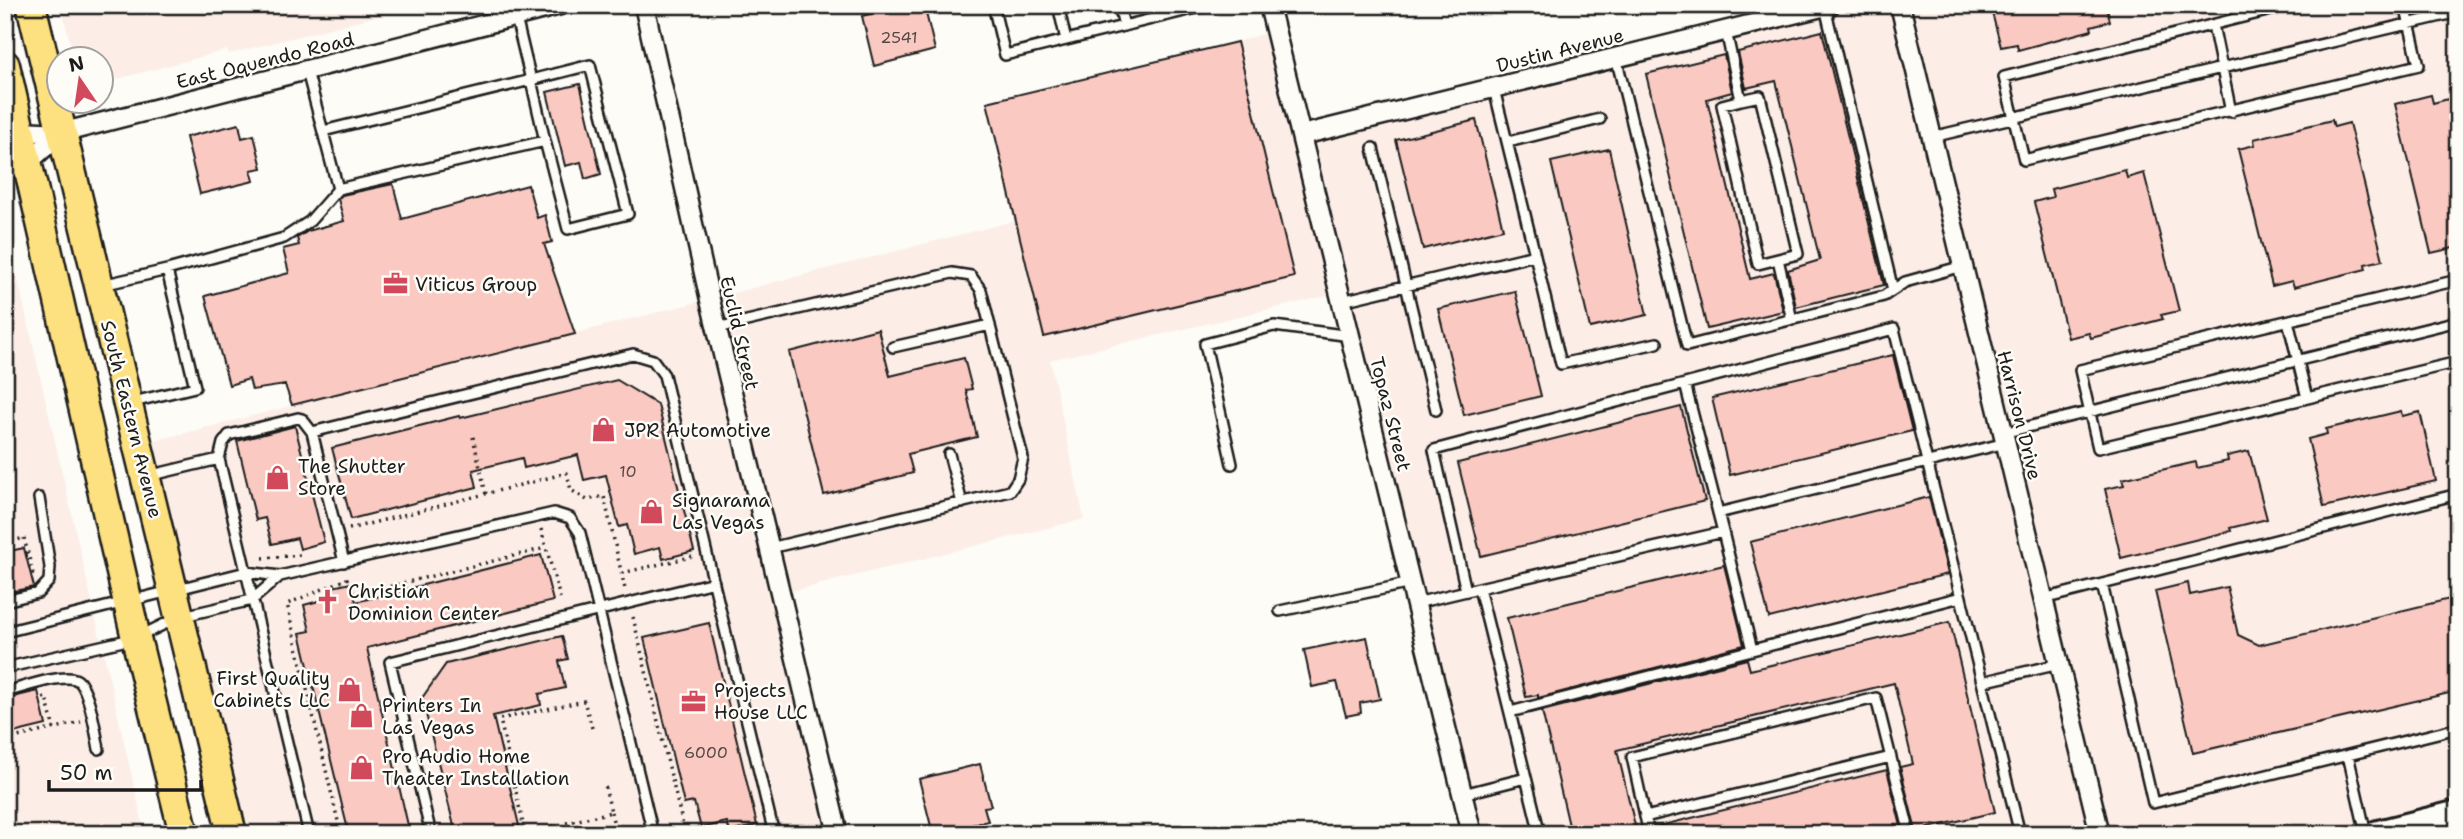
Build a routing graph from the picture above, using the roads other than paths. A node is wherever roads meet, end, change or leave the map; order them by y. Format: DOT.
graph roads {
  1 [pos="31,5"];
  2 [pos="560,5"];
  3 [pos="644,5"];
  4 [pos="993,5"];
  5 [pos="1058,5"];
  6 [pos="1119,5"];
  7 [pos="1209,5"];
  8 [pos="1269,5"];
  9 [pos="1900,5"];
  10 [pos="2291,5"];
  11 [pos="2405,5"];
  12 [pos="1827,6"];
  13 [pos="2458,12"];
  14 [pos="516,18"];
  15 [pos="2410,23"];
  16 [pos="2213,25"];
  17 [pos="1124,26"];
  18 [pos="1726,31"];
  19 [pos="1066,40"];
  20 [pos="1616,57"];
  21 [pos="5,65"];
  22 [pos="2222,68"];
  23 [pos="307,71"];
  24 [pos="531,79"];
  25 [pos="1494,89"];
  26 [pos="1741,100"];
  27 [pos="2231,112"];
  28 [pos="2015,118"];
  29 [pos="1600,119"];
  30 [pos="323,131"];
  31 [pos="61,132"];
  32 [pos="13,133"];
  33 [pos="1301,135"];
  34 [pos="1932,137"];
  35 [pos="545,141"];
  36 [pos="1508,142"];
  37 [pos="1373,148"];
  38 [pos="17,165"];
  39 [pos="338,189"];
  40 [pos="1535,255"];
  41 [pos="1778,260"];
  42 [pos="1963,266"];
  43 [pos="167,270"];
  44 [pos="2458,280"];
  45 [pos="99,285"];
  46 [pos="1406,286"];
  47 [pos="1893,290"];
  48 [pos="1342,301"];
  49 [pos="1792,320"];
  50 [pos="2288,321"];
  51 [pos="2458,321"];
  52 [pos="990,325"];
  53 [pos="717,328"];
  54 [pos="1351,336"];
  55 [pos="1657,343"];
  56 [pos="893,347"];
  57 [pos="2298,361"];
  58 [pos="2458,362"];
  59 [pos="1685,384"];
  60 [pos="2307,398"];
  61 [pos="127,403"];
  62 [pos="1436,410"];
  63 [pos="2090,412"];
  64 [pos="312,432"];
  65 [pos="2004,438"];
  66 [pos="949,454"];
  67 [pos="219,459"];
  68 [pos="1928,463"];
  69 [pos="1232,464"];
  70 [pos="146,477"];
  71 [pos="2458,494"];
  72 [pos="39,498"];
  73 [pos="962,503"];
  74 [pos="1718,513"];
  75 [pos="1723,532"];
  76 [pos="769,548"];
  77 [pos="344,562"];
  78 [pos="246,572"];
  79 [pos="279,576"];
  80 [pos="714,582"];
  81 [pos="1411,583"];
  82 [pos="2102,584"];
  83 [pos="1479,588"];
  84 [pos="1466,591"];
  85 [pos="1961,597"];
  86 [pos="2043,599"];
  87 [pos="252,600"];
  88 [pos="5,601"];
  89 [pos="129,602"];
  90 [pos="1416,603"];
  91 [pos="176,605"];
  92 [pos="599,609"];
  93 [pos="1280,611"];
  94 [pos="5,632"];
  95 [pos="136,638"];
  96 [pos="1752,650"];
  97 [pos="2059,664"];
  98 [pos="5,668"];
  99 [pos="1982,682"];
  100 [pos="5,692"];
  101 [pos="1510,712"];
  102 [pos="2458,728"];
  103 [pos="99,750"];
  104 [pos="2347,755"];
  105 [pos="1891,757"];
  106 [pos="1527,778"];
  107 [pos="1463,794"];
  108 [pos="2458,814"];
  109 [pos="1645,817"];
  110 [pos="2405,831"];
  111 [pos="184,834"];
  112 [pos="232,834"];
  113 [pos="309,834"];
  114 [pos="431,834"];
  115 [pos="653,834"];
  116 [pos="774,834"];
  117 [pos="838,834"];
  118 [pos="1472,834"];
  119 [pos="1540,834"];
  120 [pos="1649,834"];
  121 [pos="1910,834"];
  122 [pos="2020,834"];
  123 [pos="2100,834"];
  124 [pos="2366,834"];
  125 [pos="2378,834"];
  1 -- 31 [label="main road, South Eastern Avenue"];
  2 -- 14 [label="street, East Oquendo Road"];
  3 -- 53 [label="street, Euclid Street"];
  4 -- 19 [label="lane"];
  5 -- 19 [label="lane"];
  6 -- 17 [label="lane"];
  7 -- 17 [label="lane"];
  8 -- 33 [label="street, Topaz Street"];
  9 -- 34 [label="street, Harrison Drive"];
  10 -- 16 [label="lane"];
  11 -- 15 [label="lane"];
  12 -- 18 [label="street, Dustin Avenue"];
  12 -- 47 [label="lane"];
  13 -- 15 [label="lane"];
  14 -- 23 [label="street, East Oquendo Road"];
  14 -- 24 [label="lane"];
  15 -- 22 [label="lane"];
  15 -- 27 [label="lane"];
  16 -- 22 [label="lane"];
  16 -- 28 [label="lane"];
  17 -- 19 [label="lane"];
  18 -- 20 [label="street, Dustin Avenue"];
  18 -- 26 [label="lane"];
  20 -- 25 [label="street, Dustin Avenue"];
  20 -- 49 [label="lane"];
  21 -- 32 [label="main road"];
  22 -- 27 [label="lane"];
  22 -- 28 [label="lane"];
  23 -- 30 [label="lane"];
  23 -- 31 [label="street, East Oquendo Road"];
  24 -- 30 [label="lane"];
  24 -- 35 [label="lane"];
  24 -- 35 [label="lane"];
  25 -- 33 [label="street, Dustin Avenue"];
  25 -- 36 [label="lane"];
  26 -- 41 [label="lane"];
  26 -- 41 [label="lane"];
  27 -- 28 [label="lane"];
  28 -- 34 [label="lane"];
  29 -- 36 [label="lane"];
  30 -- 39 [label="lane"];
  31 -- 32 [label="street, East Oquendo Road"];
  31 -- 38 [label="street, East Oquendo Road"];
  31 -- 45 [label="main road, South Eastern Avenue"];
  32 -- 38 [label="main road"];
  33 -- 48 [label="street, Topaz Street"];
  34 -- 42 [label="street, Harrison Drive"];
  35 -- 39 [label="lane"];
  36 -- 40 [label="lane"];
  37 -- 46 [label="lane"];
  38 -- 89 [label="main road"];
  39 -- 43 [label="lane"];
  40 -- 46 [label="lane"];
  40 -- 55 [label="lane"];
  41 -- 49 [label="lane"];
  42 -- 47 [label="lane"];
  42 -- 65 [label="street, Harrison Drive"];
  43 -- 45 [label="lane"];
  43 -- 61 [label="lane"];
  44 -- 50 [label="lane"];
  45 -- 61 [label="main road, South Eastern Avenue"];
  46 -- 48 [label="lane"];
  46 -- 62 [label="lane"];
  47 -- 49 [label="lane"];
  48 -- 54 [label="street, Topaz Street"];
  50 -- 57 [label="lane"];
  50 -- 63 [label="lane"];
  51 -- 57 [label="lane"];
  52 -- 53 [label="lane"];
  52 -- 56 [label="lane"];
  52 -- 73 [label="lane"];
  53 -- 76 [label="street, Euclid Street"];
  54 -- 69 [label="lane"];
  54 -- 81 [label="street, Topaz Street"];
  57 -- 60 [label="lane"];
  57 -- 63 [label="lane"];
  58 -- 60 [label="lane"];
  59 -- 68 [label="lane"];
  59 -- 74 [label="lane"];
  59 -- 84 [label="lane"];
  60 -- 63 [label="lane"];
  61 -- 70 [label="main road, South Eastern Avenue"];
  63 -- 65 [label="lane"];
  64 -- 67 [label="lane"];
  64 -- 77 [label="lane"];
  64 -- 80 [label="lane"];
  65 -- 68 [label="lane"];
  65 -- 86 [label="street, Harrison Drive"];
  66 -- 73 [label="lane"];
  67 -- 70 [label="lane"];
  67 -- 78 [label="lane"];
  68 -- 74 [label="lane"];
  68 -- 85 [label="lane"];
  70 -- 91 [label="main road, South Eastern Avenue"];
  71 -- 82 [label="lane"];
  72 -- 88 [label="lane"];
  73 -- 76 [label="lane"];
  74 -- 75 [label="lane"];
  75 -- 83 [label="lane"];
  75 -- 96 [label="lane"];
  76 -- 117 [label="street, Euclid Street"];
  77 -- 79 [label="lane"];
  77 -- 92 [label="lane"];
  78 -- 79 [label="lane"];
  78 -- 87 [label="lane"];
  78 -- 91 [label="lane"];
  79 -- 87 [label="lane"];
  80 -- 92 [label="lane"];
  80 -- 116 [label="lane"];
  81 -- 90 [label="street, Topaz Street"];
  81 -- 93 [label="lane"];
  82 -- 86 [label="lane"];
  82 -- 104 [label="lane"];
  83 -- 84 [label="lane"];
  83 -- 101 [label="lane"];
  84 -- 90 [label="lane"];
  85 -- 96 [label="lane"];
  85 -- 99 [label="lane"];
  86 -- 97 [label="street, Harrison Drive"];
  87 -- 91 [label="lane"];
  87 -- 113 [label="lane"];
  89 -- 91 [label="lane"];
  89 -- 94 [label="lane"];
  89 -- 95 [label="main road"];
  90 -- 107 [label="street, Topaz Street"];
  91 -- 95 [label="lane"];
  91 -- 112 [label="main road, South Eastern Avenue"];
  92 -- 114 [label="lane"];
  92 -- 115 [label="lane"];
  95 -- 98 [label="lane"];
  95 -- 111 [label="main road"];
  96 -- 101 [label="lane"];
  97 -- 99 [label="lane"];
  97 -- 123 [label="street, Harrison Drive"];
  99 -- 122 [label="lane"];
  100 -- 103 [label="lane"];
  101 -- 106 [label="lane"];
  102 -- 104 [label="lane"];
  104 -- 124 [label="lane"];
  105 -- 109 [label="lane"];
  105 -- 109 [label="lane"];
  105 -- 121 [label="lane"];
  106 -- 107 [label="lane"];
  106 -- 119 [label="lane"];
  107 -- 118 [label="street, Topaz Street"];
  108 -- 110 [label="main road"];
  109 -- 120 [label="lane"];
  110 -- 125 [label="main road"];
}
